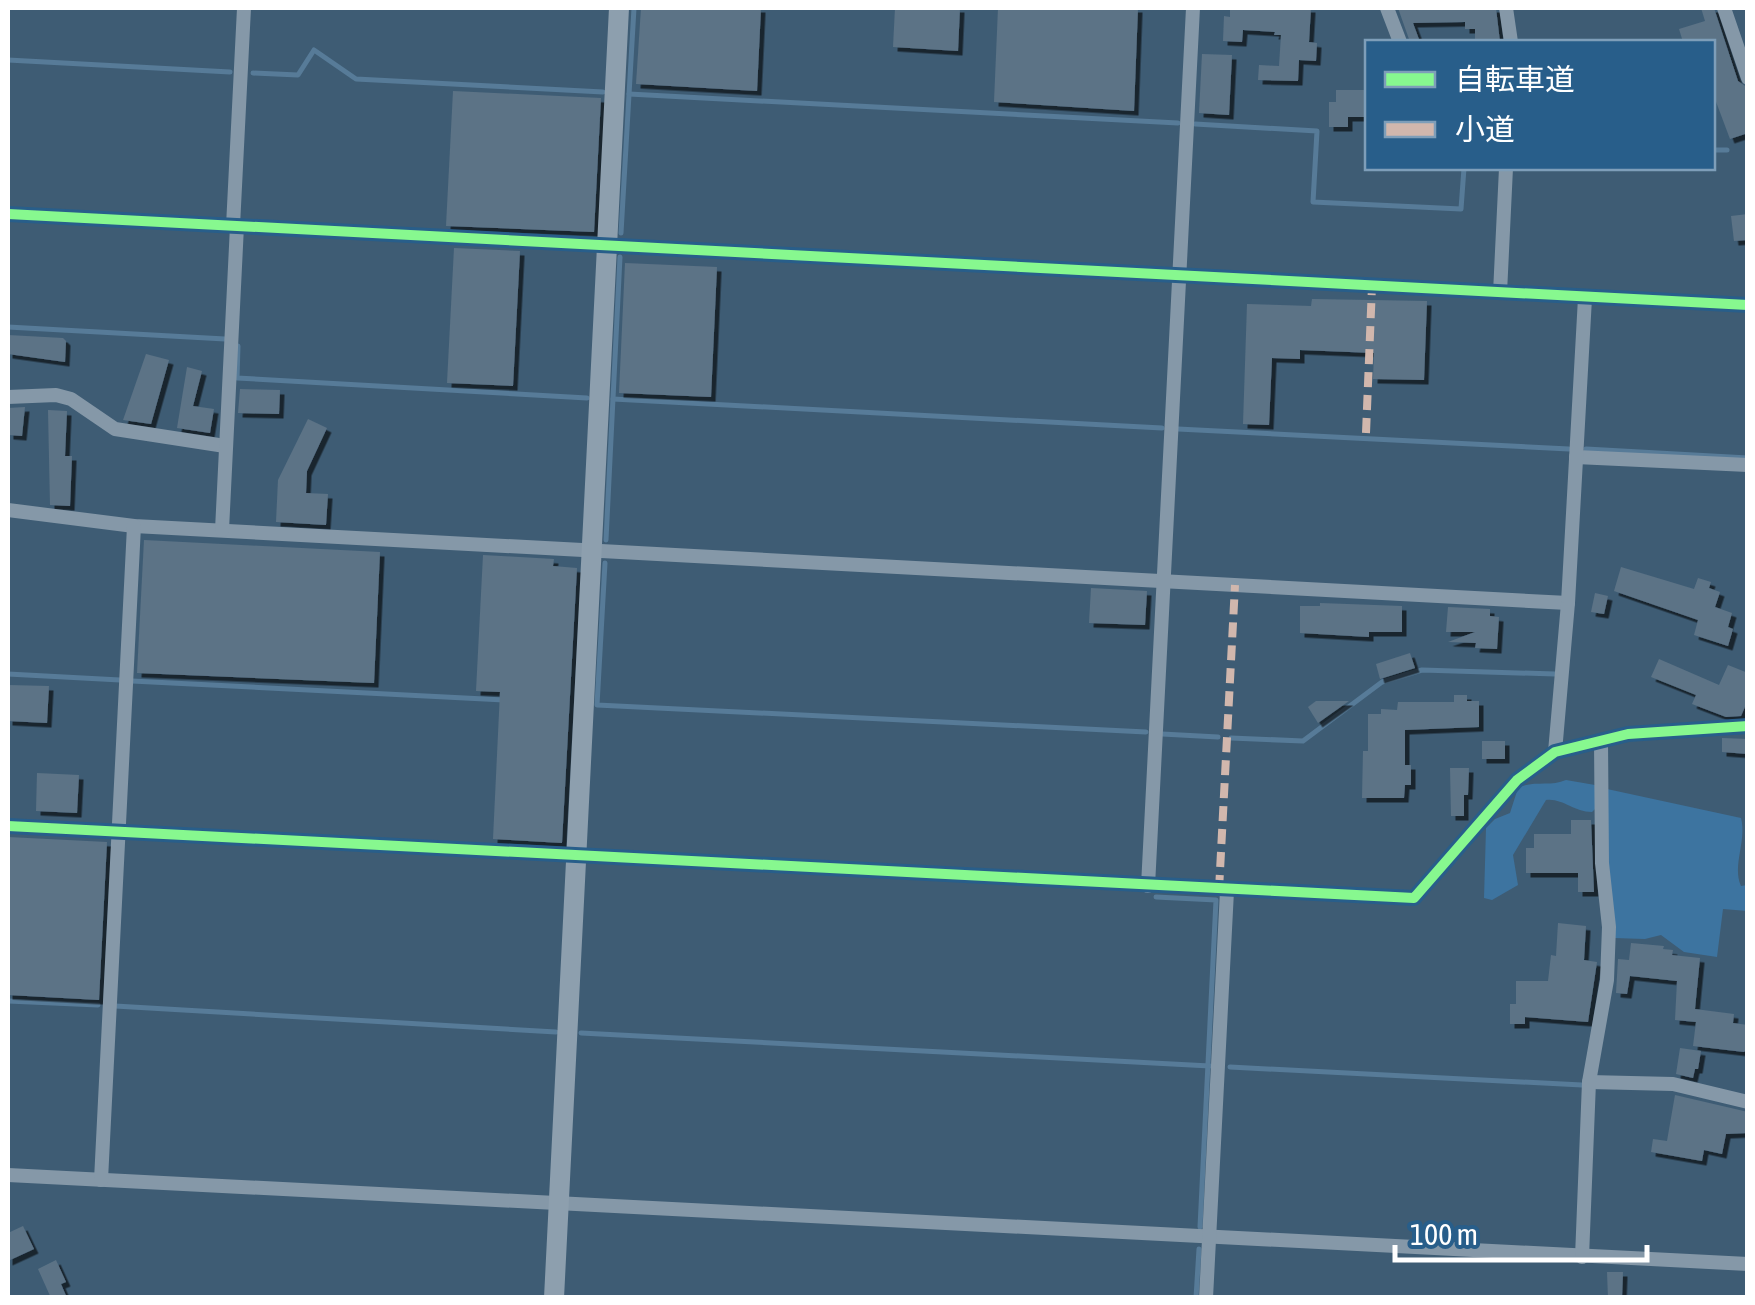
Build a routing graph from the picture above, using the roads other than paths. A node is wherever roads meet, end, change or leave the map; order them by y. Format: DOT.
graph roads {
  1 [pos="244,8"];
  2 [pos="619,8"];
  3 [pos="1193,8"];
  4 [pos="1387,8"];
  5 [pos="1506,8"];
  6 [pos="1724,8"];
  7 [pos="1399,40"];
  8 [pos="1511,40"];
  9 [pos="1748,78"];
  10 [pos="1506,170"];
  11 [pos="8,214"];
  12 [pos="235,226"];
  13 [pos="607,247"];
  14 [pos="1180,275"];
  15 [pos="1500,293"];
  16 [pos="1585,298"];
  17 [pos="1748,305"];
  18 [pos="8,397"];
  19 [pos="224,446"];
  20 [pos="1576,457"];
  21 [pos="1748,465"];
  22 [pos="8,510"];
  23 [pos="134,526"];
  24 [pos="222,530"];
  25 [pos="591,553"];
  26 [pos="1164,581"];
  27 [pos="1568,603"];
  28 [pos="1748,726"];
  29 [pos="1602,740"];
  30 [pos="1555,752"];
  31 [pos="8,826"];
  32 [pos="118,832"];
  33 [pos="576,857"];
  34 [pos="1148,886"];
  35 [pos="1227,890"];
  36 [pos="1590,1082"];
  37 [pos="1748,1102"];
  38 [pos="8,1175"];
  39 [pos="100,1180"];
  40 [pos="558,1204"];
  41 [pos="1209,1238"];
  42 [pos="1582,1257"];
  43 [pos="1746,1261"];
  44 [pos="554,1298"];
  45 [pos="1206,1298"];
  1 -- 12 [label="street"];
  2 -- 13 [label="street"];
  3 -- 14 [label="street"];
  4 -- 7 [label="street"];
  5 -- 8 [label="street"];
  6 -- 9 [label="street"];
  10 -- 15 [label="street"];
  11 -- 12 [label="street"];
  12 -- 13 [label="street"];
  12 -- 19 [label="street"];
  13 -- 14 [label="street"];
  13 -- 25 [label="street"];
  14 -- 15 [label="street"];
  14 -- 26 [label="street"];
  15 -- 16 [label="street"];
  16 -- 17 [label="street"];
  16 -- 20 [label="street"];
  18 -- 19 [label="street"];
  19 -- 24 [label="street"];
  20 -- 21 [label="street"];
  20 -- 27 [label="street"];
  22 -- 23 [label="street"];
  23 -- 24 [label="street"];
  23 -- 32 [label="street"];
  24 -- 25 [label="street"];
  25 -- 26 [label="street"];
  25 -- 33 [label="street"];
  26 -- 27 [label="street"];
  26 -- 34 [label="street"];
  27 -- 30 [label="street"];
  28 -- 29 [label="street"];
  29 -- 30 [label="street"];
  29 -- 36 [label="street"];
  30 -- 35 [label="street"];
  31 -- 32 [label="street"];
  32 -- 33 [label="street"];
  32 -- 39 [label="street"];
  33 -- 34 [label="street"];
  33 -- 40 [label="street"];
  34 -- 35 [label="street"];
  35 -- 41 [label="street"];
  36 -- 37 [label="street"];
  36 -- 42 [label="street"];
  38 -- 39 [label="street"];
  39 -- 40 [label="street"];
  40 -- 41 [label="street"];
  40 -- 44 [label="street"];
  41 -- 42 [label="street"];
  41 -- 45 [label="street"];
  42 -- 43 [label="street"];
}
